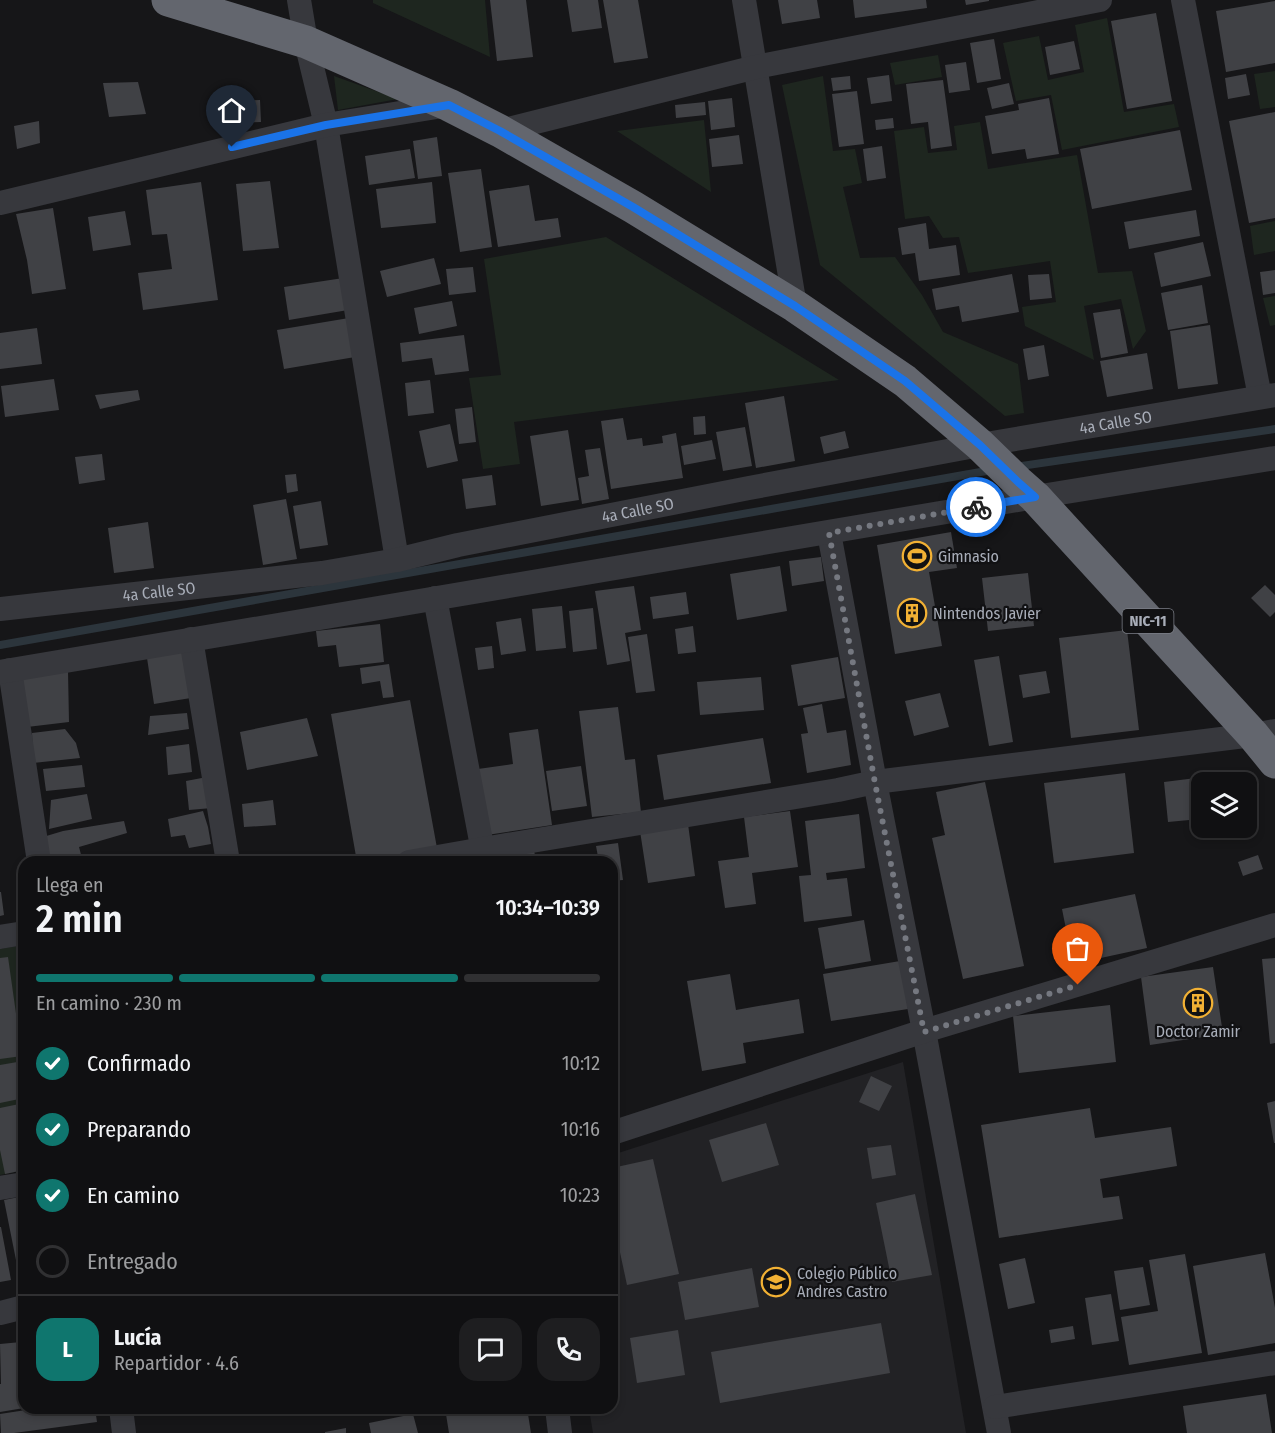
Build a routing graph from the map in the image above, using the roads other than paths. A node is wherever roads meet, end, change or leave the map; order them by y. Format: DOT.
graph roads {
  1 [pos="168,0"];
  2 [pos="299,0"];
  3 [pos="744,0"];
  4 [pos="1101,0"];
  5 [pos="1183,0"];
  6 [pos="306,42"];
  7 [pos="756,67"];
  8 [pos="449,105"];
  9 [pos="326,125"];
  10 [pos="500,131"];
  11 [pos="0,203"];
  12 [pos="795,306"];
  13 [pos="1267,396"];
  14 [pos="987,452"];
  15 [pos="1275,458"];
  16 [pos="1026,490"];
  17 [pos="829,533"];
  18 [pos="396,560"];
  19 [pos="435,598"];
  20 [pos="0,609"];
  21 [pos="191,639"];
  22 [pos="5,671"];
  23 [pos="1264,733"];
  24 [pos="1275,762"];
  25 [pos="875,783"];
  26 [pos="38,856"];
  27 [pos="227,856"];
  28 [pos="484,856"];
  29 [pos="1275,925"];
  30 [pos="18,934"];
  31 [pos="0,937"];
  32 [pos="924,1032"];
  33 [pos="618,1131"];
  34 [pos="18,1185"];
  35 [pos="0,1188"];
  36 [pos="18,1308"];
  37 [pos="0,1313"];
  38 [pos="1275,1363"];
  39 [pos="995,1407"];
  40 [pos="122,1414"];
  41 [pos="558,1414"];
  42 [pos="124,1433"];
  43 [pos="560,1433"];
  44 [pos="999,1433"];
  1 -- 6 [label="highway, NIC-11"];
  2 -- 6 [label="street"];
  3 -- 7 [label="street"];
  4 -- 7 [label="street"];
  5 -- 13 [label="street"];
  6 -- 8 [label="highway, NIC-11"];
  6 -- 9 [label="street"];
  7 -- 10 [label="street"];
  7 -- 12 [label="street"];
  8 -- 9 [label="street"];
  8 -- 10 [label="highway, NIC-11"];
  9 -- 11 [label="street"];
  9 -- 18 [label="street"];
  10 -- 12 [label="highway, NIC-11"];
  12 -- 14 [label="highway, NIC-11"];
  13 -- 14 [label="street, 4a Calle SO"];
  14 -- 16 [label="highway, NIC-11"];
  14 -- 18 [label="street, 4a Calle SO"];
  15 -- 16 [label="street"];
  16 -- 17 [label="street"];
  16 -- 23 [label="highway, NIC-11"];
  17 -- 19 [label="street"];
  17 -- 25 [label="street"];
  18 -- 20 [label="street, 4a Calle SO"];
  19 -- 21 [label="street"];
  19 -- 28 [label="street"];
  21 -- 22 [label="street"];
  21 -- 27 [label="street"];
  22 -- 26 [label="street"];
  23 -- 24 [label="highway, NIC-11"];
  23 -- 25 [label="street"];
  25 -- 28 [label="street"];
  25 -- 32 [label="street"];
  29 -- 32 [label="street"];
  30 -- 31 [label="street"];
  32 -- 33 [label="street"];
  32 -- 39 [label="street"];
  34 -- 35 [label="street"];
  36 -- 37 [label="street"];
  38 -- 39 [label="street"];
  39 -- 44 [label="street"];
  40 -- 42 [label="street"];
  41 -- 43 [label="street"];
}
